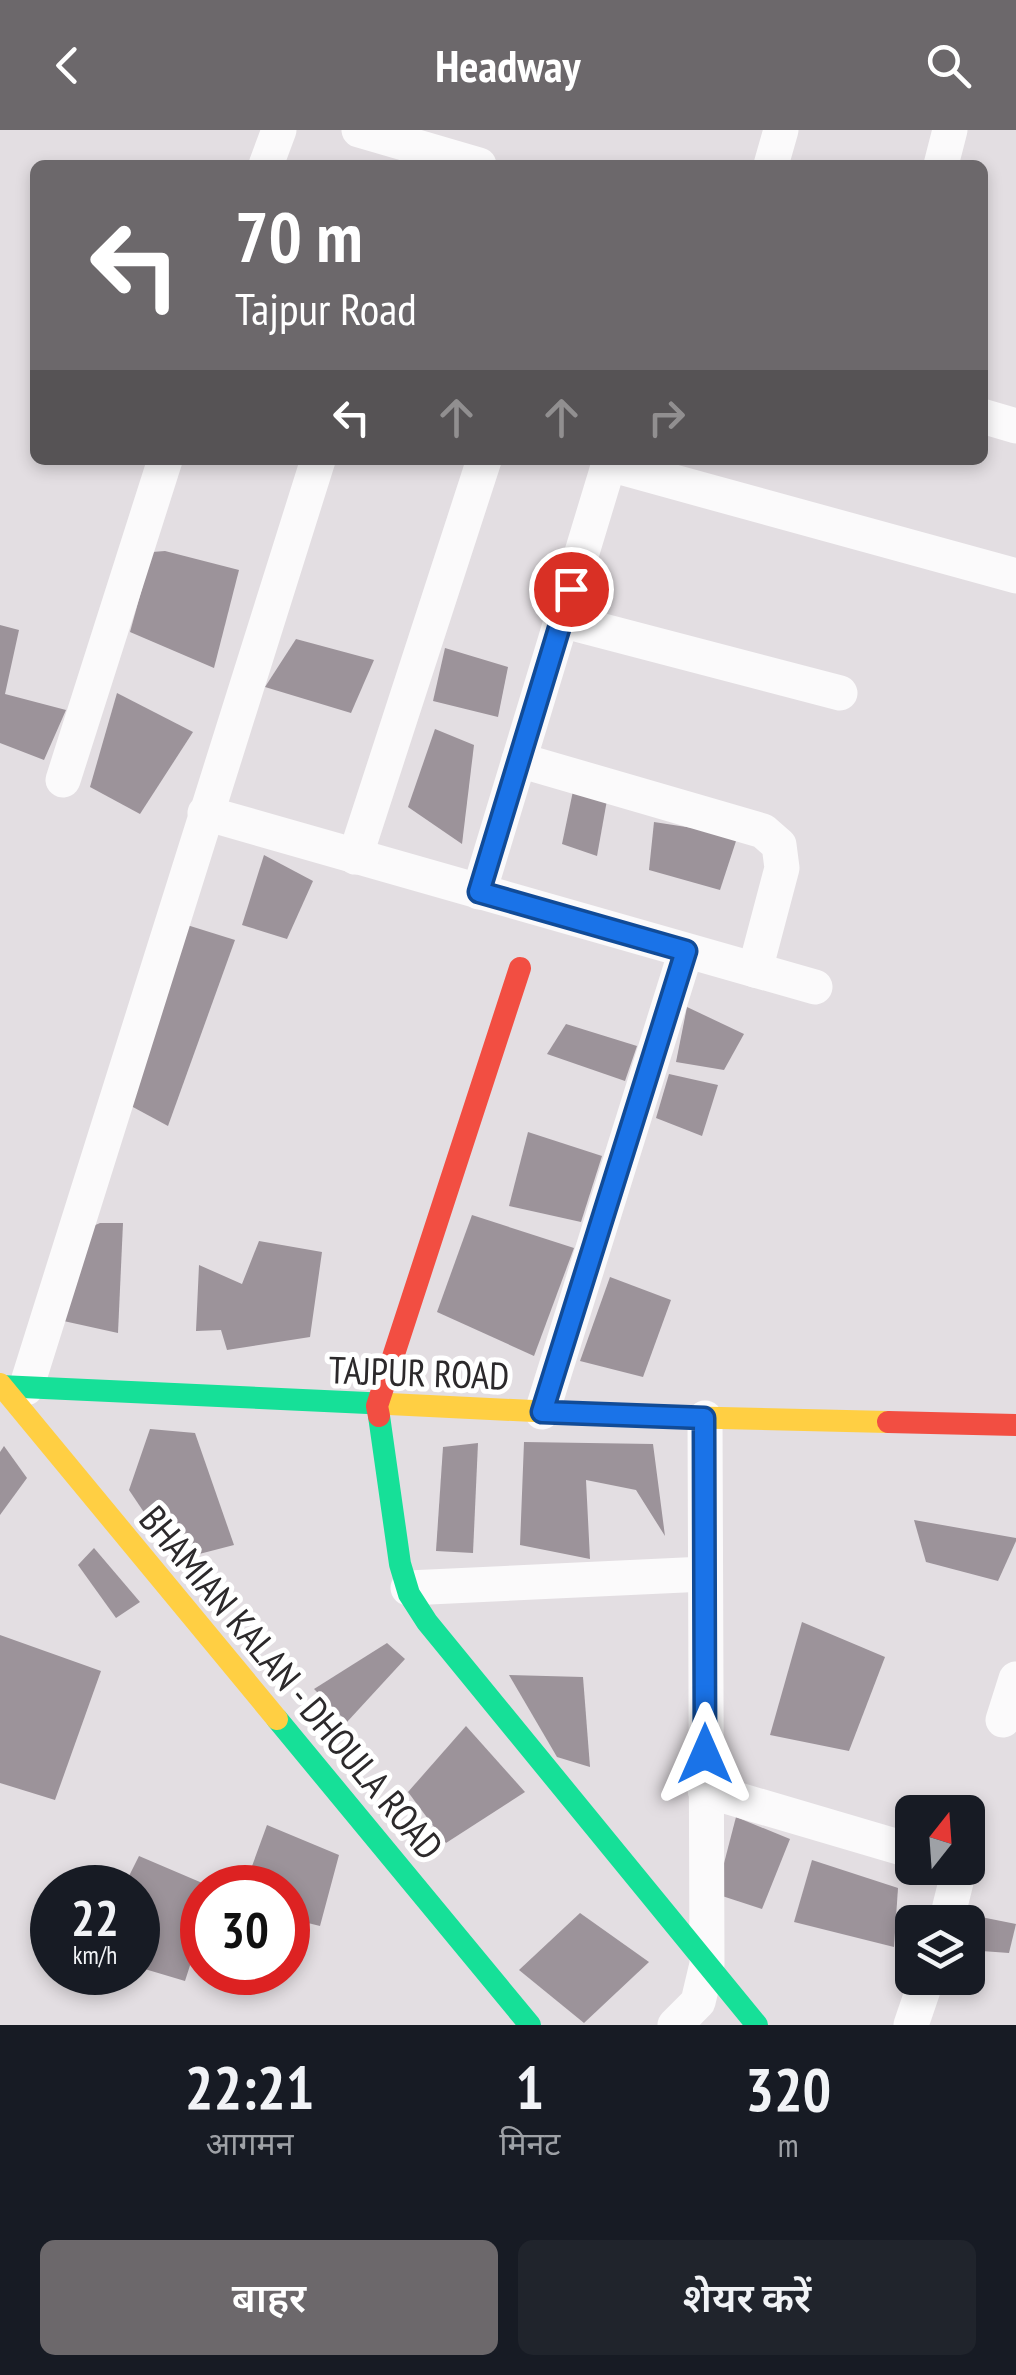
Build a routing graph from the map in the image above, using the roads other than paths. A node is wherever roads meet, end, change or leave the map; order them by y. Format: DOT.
graph roads {
  1 [pos="279,130"];
  2 [pos="359,130"];
  3 [pos="781,130"];
  4 [pos="950,130"];
  5 [pos="418,147"];
  6 [pos="268,160"];
  7 [pos="462,160"];
  8 [pos="772,160"];
  9 [pos="942,160"];
  10 [pos="988,418"];
  11 [pos="1016,426"];
  12 [pos="163,465"];
  13 [pos="316,465"];
  14 [pos="482,465"];
  15 [pos="608,465"];
  16 [pos="620,465"];
  17 [pos="1016,576"];
  18 [pos="561,620"];
  19 [pos="840,693"];
  20 [pos="519,760"];
  21 [pos="63,780"];
  22 [pos="205,813"];
  23 [pos="355,857"];
  24 [pos="479,892"];
  25 [pos="686,951"];
  26 [pos="520,968"];
  27 [pos="756,970"];
  28 [pos="815,988"];
  29 [pos="7,1386"];
  30 [pos="377,1406"];
  31 [pos="542,1412"];
  32 [pos="704,1418"];
  33 [pos="1016,1425"];
  34 [pos="705,1574"];
  35 [pos="408,1588"];
  36 [pos="1016,1680"];
  37 [pos="1002,1720"];
  38 [pos="705,1790"];
  39 [pos="895,1846"];
  40 [pos="707,1964"];
  41 [pos="921,1995"];
  42 [pos="530,2025"];
  43 [pos="676,2025"];
  44 [pos="757,2025"];
  45 [pos="911,2025"];
  1 -- 6 [label="street"];
  2 -- 5 [label="street"];
  3 -- 8 [label="street"];
  4 -- 9 [label="street"];
  5 -- 7 [label="street"];
  10 -- 11 [label="street"];
  12 -- 21 [label="street"];
  13 -- 22 [label="street"];
  14 -- 23 [label="street"];
  15 -- 18 [label="street"];
  16 -- 17 [label="street"];
  18 -- 19 [label="street"];
  18 -- 20 [label="street"];
  20 -- 24 [label="street"];
  20 -- 27 [label="street"];
  22 -- 23 [label="street"];
  22 -- 29 [label="street"];
  23 -- 24 [label="street"];
  24 -- 25 [label="street"];
  25 -- 27 [label="street"];
  25 -- 31 [label="street"];
  26 -- 30 [label="street"];
  27 -- 28 [label="street"];
  29 -- 30 [label="street, TAJPUR ROAD"];
  29 -- 42 [label="street, BHAMIAN KALAN - DHOULA ROAD"];
  30 -- 31 [label="street, TAJPUR ROAD"];
  30 -- 35 [label="street"];
  31 -- 32 [label="street, TAJPUR ROAD"];
  32 -- 33 [label="street, TAJPUR ROAD"];
  32 -- 34 [label="street"];
  34 -- 35 [label="street"];
  34 -- 38 [label="street"];
  35 -- 40 [label="street"];
  36 -- 37 [label="street"];
  38 -- 39 [label="street"];
  38 -- 40 [label="street"];
  40 -- 43 [label="street"];
  40 -- 44 [label="street"];
  41 -- 45 [label="street"];
}
